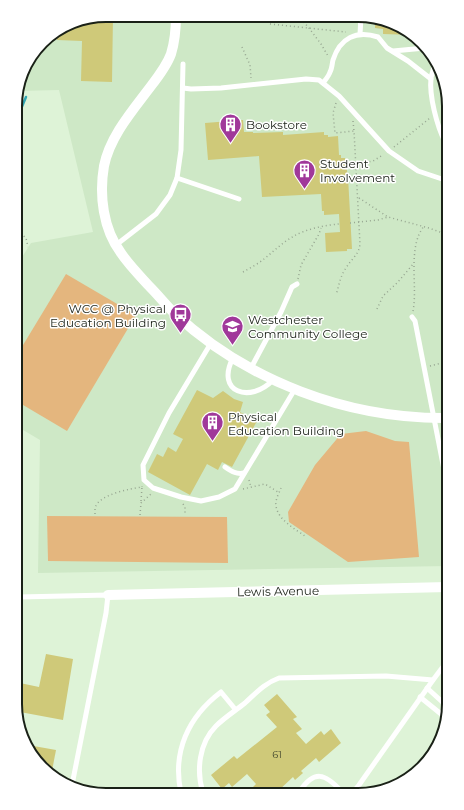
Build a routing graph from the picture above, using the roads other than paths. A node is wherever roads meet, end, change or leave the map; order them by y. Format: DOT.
graph roads {
  1 [pos="176,22"];
  2 [pos="361,22"];
  3 [pos="360,34"];
  4 [pos="419,49"];
  5 [pos="392,51"];
  6 [pos="183,64"];
  7 [pos="433,70"];
  8 [pos="431,79"];
  9 [pos="323,83"];
  10 [pos="183,88"];
  11 [pos="442,136"];
  12 [pos="177,178"];
  13 [pos="442,179"];
  14 [pos="239,199"];
  15 [pos="116,245"];
  16 [pos="297,284"];
  17 [pos="412,317"];
  18 [pos="211,343"];
  19 [pos="233,358"];
  20 [pos="250,368"];
  21 [pos="273,380"];
  22 [pos="295,389"];
  23 [pos="435,418"];
  24 [pos="442,418"];
  25 [pos="442,457"];
  26 [pos="225,467"];
  27 [pos="244,473"];
  28 [pos="442,587"];
  29 [pos="108,595"];
  30 [pos="22,597"];
  31 [pos="442,668"];
  32 [pos="432,680"];
  33 [pos="427,688"];
  34 [pos="420,697"];
  35 [pos="442,702"];
  36 [pos="235,709"];
  37 [pos="441,714"];
  38 [pos="73,781"];
  39 [pos="180,788"];
  40 [pos="202,788"];
  41 [pos="302,788"];
  42 [pos="337,788"];
  43 [pos="356,788"];
  1 -- 15 [label="street"];
  2 -- 3 [label="lane"];
  3 -- 5 [label="lane"];
  3 -- 9 [label="lane"];
  4 -- 5 [label="lane"];
  5 -- 8 [label="lane"];
  6 -- 10 [label="lane"];
  7 -- 8 [label="lane"];
  8 -- 11 [label="lane"];
  9 -- 10 [label="lane"];
  9 -- 13 [label="lane"];
  10 -- 12 [label="lane"];
  12 -- 14 [label="lane"];
  12 -- 15 [label="lane"];
  15 -- 18 [label="street"];
  16 -- 20 [label="lane"];
  17 -- 23 [label="lane"];
  18 -- 19 [label="street"];
  18 -- 27 [label="lane"];
  19 -- 20 [label="street"];
  19 -- 21 [label="lane"];
  20 -- 21 [label="street"];
  21 -- 22 [label="street"];
  22 -- 23 [label="street"];
  22 -- 27 [label="lane"];
  23 -- 24 [label="street"];
  23 -- 25 [label="lane"];
  26 -- 27 [label="lane"];
  28 -- 29 [label="street, Lewis Avenue"];
  29 -- 30 [label="lane"];
  29 -- 38 [label="lane"];
  31 -- 32 [label="lane"];
  32 -- 33 [label="lane"];
  32 -- 36 [label="lane"];
  33 -- 34 [label="lane"];
  33 -- 35 [label="lane"];
  34 -- 37 [label="lane"];
  34 -- 43 [label="lane"];
  36 -- 39 [label="lane"];
  36 -- 40 [label="lane"];
  41 -- 42 [label="lane"];
}
